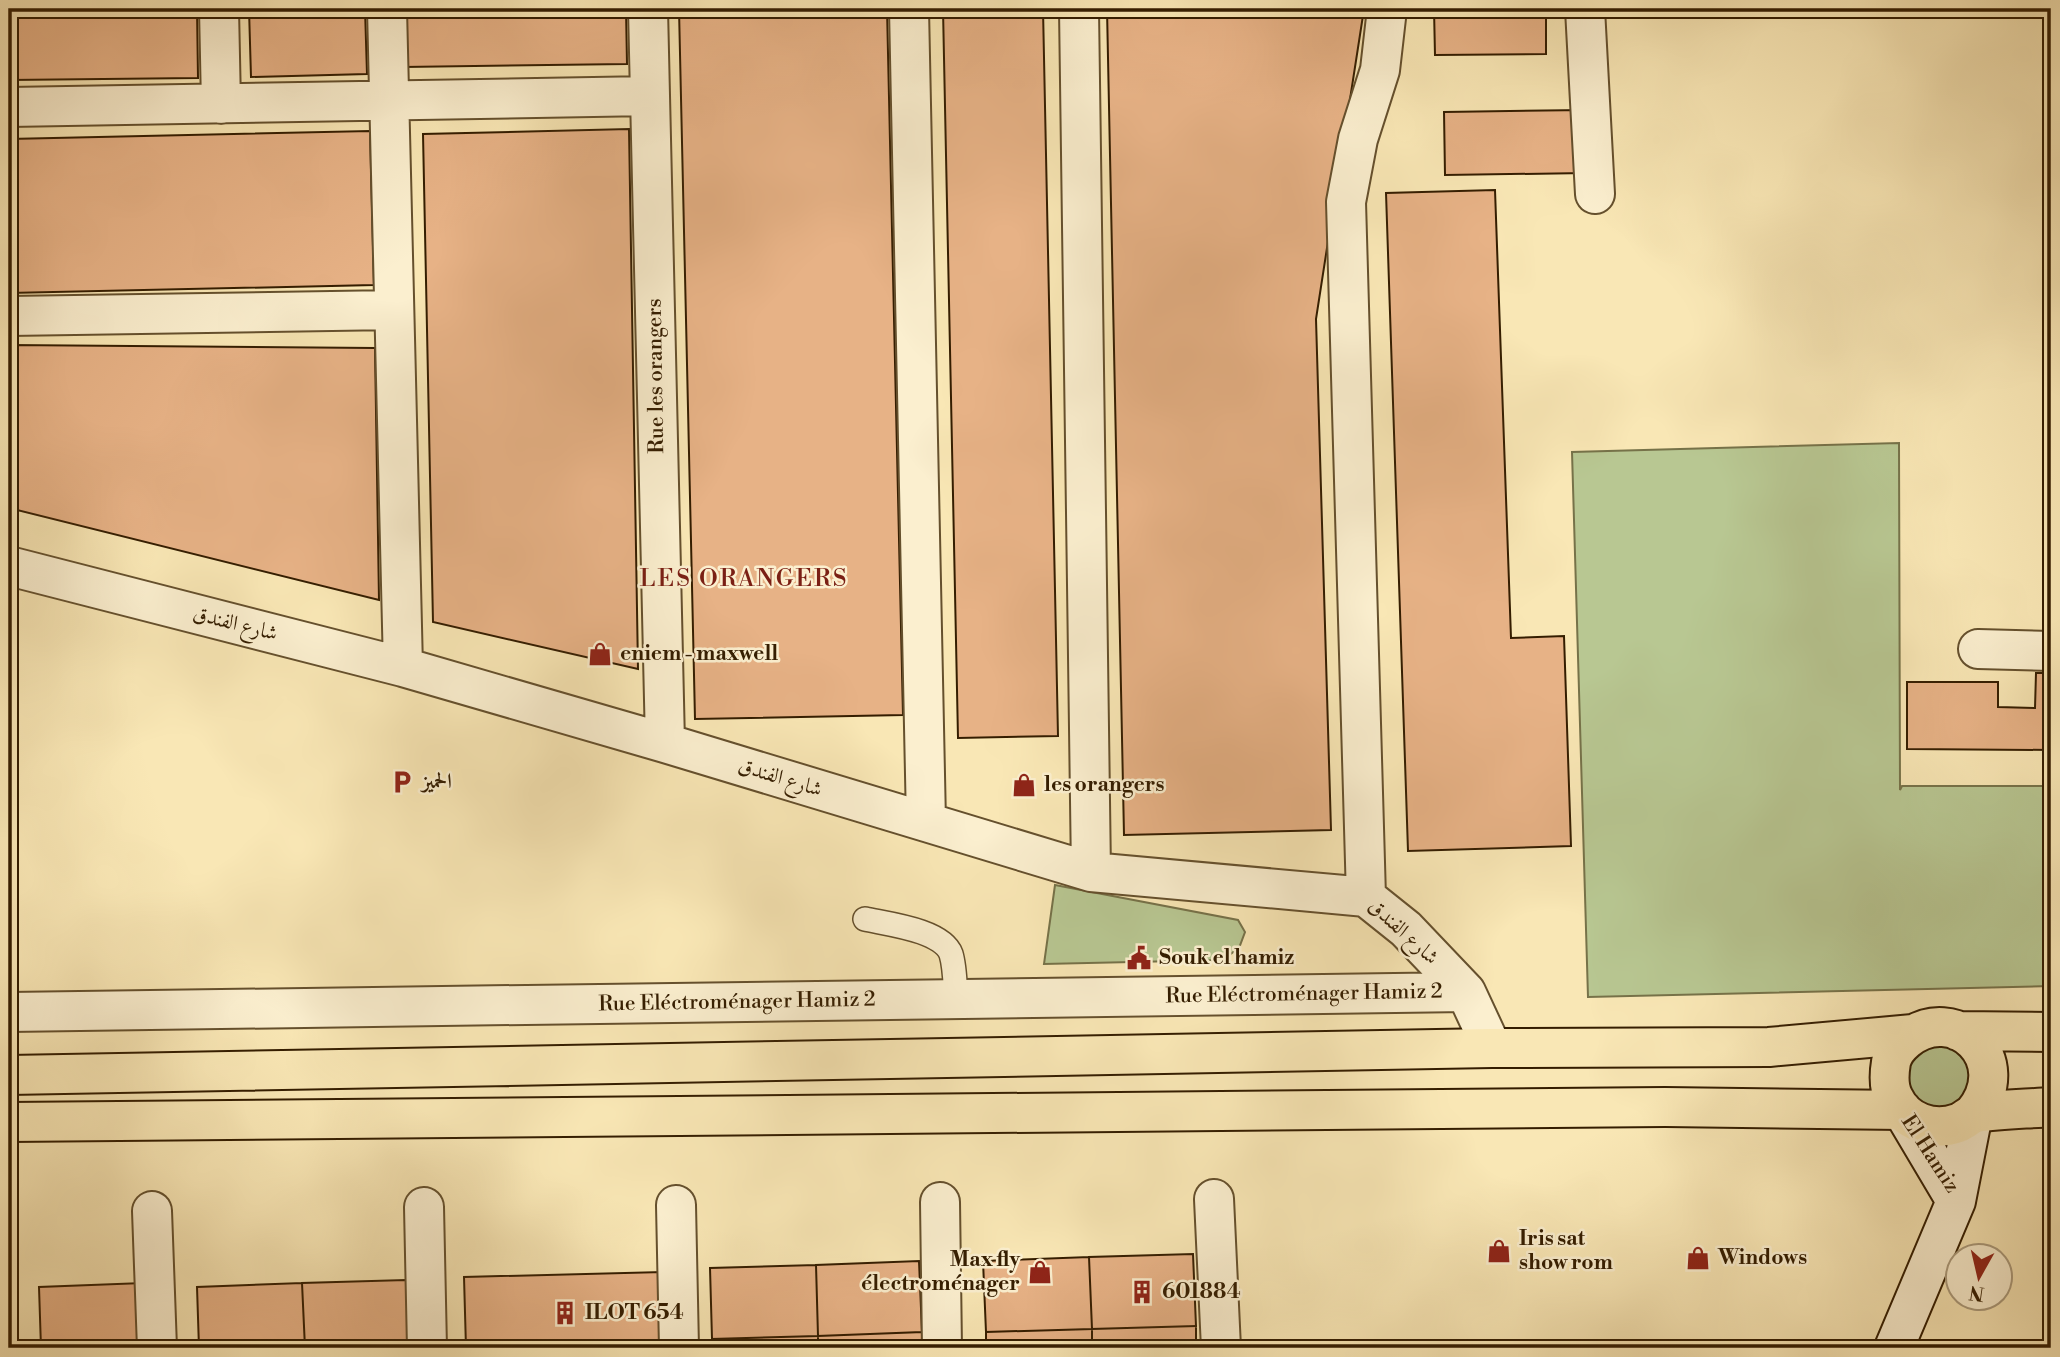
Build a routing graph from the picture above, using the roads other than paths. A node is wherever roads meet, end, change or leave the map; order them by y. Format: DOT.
graph roads {
  1 [pos="219,9"];
  2 [pos="387,9"];
  3 [pos="648,9"];
  4 [pos="909,9"];
  5 [pos="1079,9"];
  6 [pos="1387,9"];
  7 [pos="1585,9"];
  8 [pos="650,96"];
  9 [pos="389,101"];
  10 [pos="221,104"];
  11 [pos="9,107"];
  12 [pos="1595,194"];
  13 [pos="394,310"];
  14 [pos="9,316"];
  15 [pos="9,566"];
  16 [pos="1978,649"];
  17 [pos="2051,651"];
  18 [pos="404,667"];
  19 [pos="665,743"];
  20 [pos="926,822"];
  21 [pos="1091,872"];
  22 [pos="1366,897"];
  23 [pos="865,919"];
  24 [pos="1466,992"];
  25 [pos="956,999"];
  26 [pos="9,1012"];
  27 [pos="1958,1031"];
  28 [pos="2051,1032"];
  29 [pos="1913,1034"];
  30 [pos="1492,1048"];
  31 [pos="9,1075"];
  32 [pos="2051,1107"];
  33 [pos="1902,1110"];
  34 [pos="1973,1114"];
  35 [pos="9,1122"];
  36 [pos="1214,1199"];
  37 [pos="1956,1201"];
  38 [pos="940,1202"];
  39 [pos="676,1205"];
  40 [pos="424,1207"];
  41 [pos="152,1211"];
  42 [pos="157,1348"];
  43 [pos="426,1348"];
  44 [pos="679,1348"];
  45 [pos="942,1348"];
  46 [pos="1221,1348"];
  47 [pos="1894,1348"];
  1 -- 10 [label="street"];
  2 -- 9 [label="street"];
  3 -- 8 [label="street, Rue les orangers"];
  4 -- 20 [label="street"];
  5 -- 21 [label="street"];
  6 -- 22 [label="street"];
  7 -- 12 [label="street"];
  8 -- 9 [label="street"];
  8 -- 19 [label="street, Rue les orangers"];
  9 -- 10 [label="street"];
  9 -- 13 [label="street"];
  10 -- 11 [label="street"];
  13 -- 14 [label="street"];
  13 -- 18 [label="street"];
  15 -- 18 [label="street, شارع الفندق"];
  16 -- 17 [label="street"];
  18 -- 19 [label="street, شارع الفندق"];
  19 -- 20 [label="street, شارع الفندق"];
  20 -- 21 [label="street, شارع الفندق"];
  21 -- 22 [label="street, شارع الفندق"];
  22 -- 24 [label="street, شارع الفندق"];
  23 -- 25 [label="lane"];
  24 -- 25 [label="street, Rue Eléctroménager Hamiz 2"];
  24 -- 30 [label="street, شارع الفندق"];
  25 -- 26 [label="street, Rue Eléctroménager Hamiz 2"];
  27 -- 28 [label="highway"];
  27 -- 29 [label="highway"];
  27 -- 34 [label="highway"];
  29 -- 30 [label="highway"];
  29 -- 33 [label="highway"];
  30 -- 31 [label="highway"];
  32 -- 34 [label="highway"];
  33 -- 34 [label="highway"];
  33 -- 35 [label="highway"];
  33 -- 37 [label="street, El Hamiz"];
  34 -- 37 [label="street, El Hamiz"];
  36 -- 46 [label="street"];
  37 -- 47 [label="street"];
  38 -- 45 [label="street"];
  39 -- 44 [label="street"];
  40 -- 43 [label="street"];
  41 -- 42 [label="street"];
}
